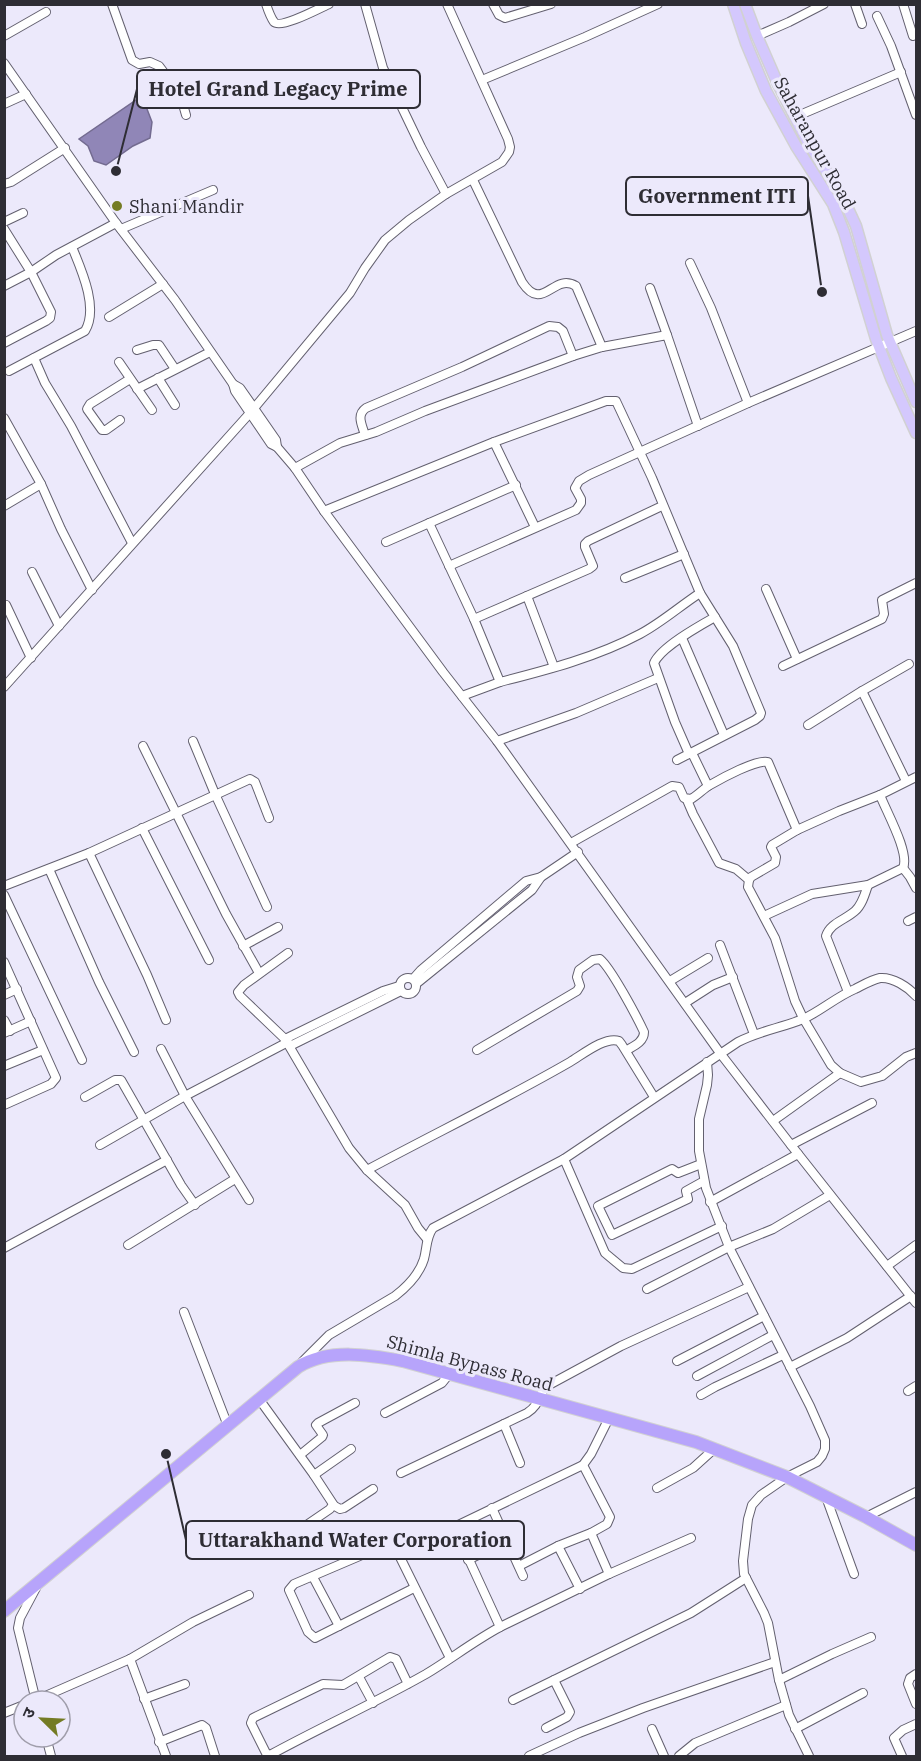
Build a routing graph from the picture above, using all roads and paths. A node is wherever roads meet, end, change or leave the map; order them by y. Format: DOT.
graph roads {
  1 [pos="112,4"];
  2 [pos="266,4"];
  3 [pos="329,4"];
  4 [pos="364,4"];
  5 [pos="447,4"];
  6 [pos="493,4"];
  7 [pos="658,4"];
  8 [pos="733,4"];
  9 [pos="824,4"];
  10 [pos="855,4"];
  11 [pos="903,4"];
  12 [pos="550,5"];
  13 [pos="748,5"];
  14 [pos="46,12"];
  15 [pos="877,16"];
  16 [pos="862,24"];
  17 [pos="4,36"];
  18 [pos="757,36"];
  19 [pos="913,36"];
  20 [pos="6,67"];
  21 [pos="901,72"];
  22 [pos="482,80"];
  23 [pos="26,94"];
  24 [pos="4,104"];
  25 [pos="186,115"];
  26 [pos="916,115"];
  27 [pos="795,117"];
  28 [pos="65,148"];
  29 [pos="473,180"];
  30 [pos="4,184"];
  31 [pos="213,190"];
  32 [pos="447,194"];
  33 [pos="22,213"];
  34 [pos="4,222"];
  35 [pos="119,226"];
  36 [pos="4,229"];
  37 [pos="72,247"];
  38 [pos="690,263"];
  39 [pos="31,272"];
  40 [pos="163,284"];
  41 [pos="4,286"];
  42 [pos="650,288"];
  43 [pos="109,316"];
  44 [pos="916,331"];
  45 [pos="667,335"];
  46 [pos="891,342"];
  47 [pos="4,343"];
  48 [pos="602,347"];
  49 [pos="879,347"];
  50 [pos="137,350"];
  51 [pos="210,352"];
  52 [pos="573,356"];
  53 [pos="34,358"];
  54 [pos="119,362"];
  55 [pos="175,369"];
  56 [pos="9,371"];
  57 [pos="158,378"];
  58 [pos="130,379"];
  59 [pos="137,389"];
  60 [pos="916,399"];
  61 [pos="748,403"];
  62 [pos="175,405"];
  63 [pos="152,410"];
  64 [pos="253,411"];
  65 [pos="4,418"];
  66 [pos="120,420"];
  67 [pos="698,426"];
  68 [pos="8,432"];
  69 [pos="916,433"];
  70 [pos="365,435"];
  71 [pos="494,442"];
  72 [pos="640,452"];
  73 [pos="295,468"];
  74 [pos="41,484"];
  75 [pos="516,485"];
  76 [pos="4,506"];
  77 [pos="663,506"];
  78 [pos="324,511"];
  79 [pos="429,524"];
  80 [pos="535,527"];
  81 [pos="386,542"];
  82 [pos="132,543"];
  83 [pos="684,554"];
  84 [pos="449,566"];
  85 [pos="32,572"];
  86 [pos="625,578"];
  87 [pos="916,583"];
  88 [pos="766,589"];
  89 [pos="92,590"];
  90 [pos="700,593"];
  91 [pos="527,596"];
  92 [pos="6,605"];
  93 [pos="715,617"];
  94 [pos="474,619"];
  95 [pos="59,626"];
  96 [pos="682,638"];
  97 [pos="31,658"];
  98 [pos="797,660"];
  99 [pos="909,664"];
  100 [pos="783,666"];
  101 [pos="554,667"];
  102 [pos="658,678"];
  103 [pos="500,682"];
  104 [pos="4,687"];
  105 [pos="862,690"];
  106 [pos="462,696"];
  107 [pos="808,725"];
  108 [pos="724,735"];
  109 [pos="193,741"];
  110 [pos="497,741"];
  111 [pos="142,746"];
  112 [pos="690,753"];
  113 [pos="677,760"];
  114 [pos="916,777"];
  115 [pos="906,781"];
  116 [pos="708,786"];
  117 [pos="215,794"];
  118 [pos="880,795"];
  119 [pos="687,800"];
  120 [pos="177,813"];
  121 [pos="269,818"];
  122 [pos="142,828"];
  123 [pos="797,830"];
  124 [pos="571,843"];
  125 [pos="578,852"];
  126 [pos="89,853"];
  127 [pos="903,868"];
  128 [pos="49,869"];
  129 [pos="749,880"];
  130 [pos="867,885"];
  131 [pos="4,886"];
  132 [pos="916,888"];
  133 [pos="4,895"];
  134 [pos="267,907"];
  135 [pos="764,915"];
  136 [pos="916,916"];
  137 [pos="908,921"];
  138 [pos="278,927"];
  139 [pos="720,945"];
  140 [pos="243,946"];
  141 [pos="288,953"];
  142 [pos="708,958"];
  143 [pos="209,960"];
  144 [pos="4,962"];
  145 [pos="260,973"];
  146 [pos="733,977"];
  147 [pos="670,981"];
  148 [pos="414,982"];
  149 [pos="916,984"];
  150 [pos="400,988"];
  151 [pos="17,989"];
  152 [pos="908,989"];
  153 [pos="848,992"];
  154 [pos="4,995"];
  155 [pos="916,996"];
  156 [pos="685,1003"];
  157 [pos="804,1018"];
  158 [pos="4,1020"];
  159 [pos="166,1020"];
  160 [pos="31,1021"];
  161 [pos="7,1032"];
  162 [pos="754,1034"];
  163 [pos="288,1042"];
  164 [pos="161,1049"];
  165 [pos="44,1050"];
  166 [pos="477,1050"];
  167 [pos="627,1050"];
  168 [pos="134,1052"];
  169 [pos="720,1053"];
  170 [pos="916,1053"];
  171 [pos="82,1060"];
  172 [pos="707,1062"];
  173 [pos="4,1066"];
  174 [pos="840,1073"];
  175 [pos="185,1096"];
  176 [pos="85,1097"];
  177 [pos="654,1097"];
  178 [pos="872,1103"];
  179 [pos="4,1105"];
  180 [pos="143,1120"];
  181 [pos="773,1121"];
  182 [pos="100,1144"];
  183 [pos="791,1145"];
  184 [pos="798,1154"];
  185 [pos="564,1159"];
  186 [pos="167,1160"];
  187 [pos="701,1164"];
  188 [pos="367,1170"];
  189 [pos="235,1179"];
  190 [pos="704,1181"];
  191 [pos="830,1195"];
  192 [pos="249,1200"];
  193 [pos="711,1202"];
  194 [pos="195,1205"];
  195 [pos="722,1226"];
  196 [pos="427,1239"];
  197 [pos="128,1245"];
  198 [pos="916,1245"];
  199 [pos="729,1247"];
  200 [pos="4,1248"];
  201 [pos="887,1266"];
  202 [pos="749,1287"];
  203 [pos="647,1289"];
  204 [pos="914,1300"];
  205 [pos="184,1312"];
  206 [pos="764,1316"];
  207 [pos="773,1335"];
  208 [pos="783,1355"];
  209 [pos="677,1361"];
  210 [pos="298,1367"];
  211 [pos="790,1367"];
  212 [pos="450,1373"];
  213 [pos="697,1376"];
  214 [pos="701,1395"];
  215 [pos="259,1399"];
  216 [pos="540,1399"];
  217 [pos="355,1403"];
  218 [pos="385,1413"];
  219 [pos="609,1418"];
  220 [pos="504,1424"];
  221 [pos="228,1426"];
  222 [pos="351,1449"];
  223 [pos="714,1449"];
  224 [pos="300,1455"];
  225 [pos="520,1463"];
  226 [pos="583,1465"];
  227 [pos="401,1473"];
  228 [pos="314,1475"];
  229 [pos="787,1477"];
  230 [pos="657,1488"];
  231 [pos="373,1489"];
  232 [pos="916,1492"];
  233 [pos="826,1497"];
  234 [pos="333,1505"];
  235 [pos="492,1508"];
  236 [pos="866,1517"];
  237 [pos="454,1527"];
  238 [pos="591,1533"];
  239 [pos="691,1538"];
  240 [pos="508,1540"];
  241 [pos="916,1545"];
  242 [pos="276,1546"];
  243 [pos="558,1546"];
  244 [pos="394,1547"];
  245 [pos="468,1560"];
  246 [pos="519,1566"];
  247 [pos="609,1574"];
  248 [pos="854,1574"];
  249 [pos="523,1575"];
  250 [pos="313,1577"];
  251 [pos="746,1578"];
  252 [pos="38,1584"];
  253 [pos="414,1588"];
  254 [pos="580,1589"];
  255 [pos="249,1595"];
  256 [pos="4,1611"];
  257 [pos="339,1626"];
  258 [pos="500,1627"];
  259 [pos="871,1637"];
  260 [pos="450,1658"];
  261 [pos="130,1659"];
  262 [pos="775,1662"];
  263 [pos="916,1674"];
  264 [pos="359,1677"];
  265 [pos="554,1680"];
  266 [pos="779,1680"];
  267 [pos="184,1684"];
  268 [pos="408,1684"];
  269 [pos="32,1689"];
  270 [pos="62,1689"];
  271 [pos="863,1693"];
  272 [pos="144,1699"];
  273 [pos="513,1700"];
  274 [pos="373,1703"];
  275 [pos="916,1704"];
  276 [pos="786,1705"];
  277 [pos="916,1724"];
  278 [pos="546,1728"];
  279 [pos="652,1729"];
  280 [pos="795,1729"];
  281 [pos="159,1742"];
  282 [pos="166,1756"];
  283 [pos="213,1756"];
  284 [pos="529,1756"];
  285 [pos="664,1756"];
  286 [pos="679,1756"];
  287 [pos="809,1756"];
  288 [pos="902,1756"];
  1 -- 25 [label="street"];
  2 -- 3 [label="street"];
  4 -- 32 [label="street"];
  5 -- 22 [label="street"];
  6 -- 12 [label="street"];
  7 -- 22 [label="street"];
  8 -- 49 [label="main road, Saharanpur Road"];
  9 -- 18 [label="street"];
  10 -- 16 [label="street"];
  11 -- 19 [label="street"];
  13 -- 18 [label="main road, Saharanpur Road"];
  14 -- 17 [label="street"];
  15 -- 21 [label="street"];
  18 -- 27 [label="main road, Saharanpur Road"];
  20 -- 23 [label="street"];
  21 -- 26 [label="street"];
  21 -- 27 [label="street"];
  22 -- 29 [label="street"];
  23 -- 24 [label="street"];
  23 -- 28 [label="street"];
  27 -- 46 [label="main road, Saharanpur Road"];
  28 -- 30 [label="street"];
  28 -- 35 [label="street"];
  29 -- 32 [label="street"];
  29 -- 48 [label="street"];
  31 -- 35 [label="street"];
  32 -- 64 [label="street"];
  33 -- 34 [label="street"];
  35 -- 37 [label="street"];
  35 -- 40 [label="street"];
  36 -- 39 [label="street"];
  37 -- 39 [label="street"];
  37 -- 53 [label="street"];
  38 -- 61 [label="street"];
  39 -- 41 [label="street"];
  39 -- 47 [label="street"];
  40 -- 43 [label="street"];
  40 -- 51 [label="street"];
  42 -- 45 [label="street"];
  44 -- 46 [label="street"];
  45 -- 48 [label="street"];
  45 -- 67 [label="street"];
  46 -- 49 [label="street"];
  46 -- 60 [label="main road, Saharanpur Road"];
  48 -- 52 [label="street"];
  49 -- 61 [label="street"];
  49 -- 69 [label="main road, Saharanpur Road"];
  50 -- 55 [label="street"];
  51 -- 55 [label="street"];
  51 -- 64 [label="street"];
  52 -- 70 [label="street"];
  52 -- 70 [label="street"];
  53 -- 56 [label="street"];
  53 -- 82 [label="street"];
  54 -- 58 [label="street"];
  55 -- 57 [label="street"];
  57 -- 59 [label="street"];
  57 -- 62 [label="street"];
  58 -- 59 [label="street"];
  58 -- 66 [label="street"];
  59 -- 63 [label="street"];
  61 -- 67 [label="street"];
  64 -- 73 [label="street"];
  64 -- 82 [label="street"];
  65 -- 68 [label="street"];
  67 -- 72 [label="street"];
  68 -- 74 [label="street"];
  70 -- 73 [label="street"];
  71 -- 72 [label="street"];
  71 -- 75 [label="street"];
  71 -- 78 [label="street"];
  72 -- 77 [label="street"];
  72 -- 80 [label="street"];
  73 -- 78 [label="street"];
  74 -- 76 [label="street"];
  74 -- 89 [label="street"];
  75 -- 79 [label="street"];
  75 -- 80 [label="street"];
  77 -- 83 [label="street"];
  77 -- 91 [label="street"];
  78 -- 106 [label="street"];
  79 -- 81 [label="street"];
  79 -- 84 [label="street"];
  80 -- 84 [label="street"];
  82 -- 89 [label="street"];
  83 -- 86 [label="street"];
  83 -- 90 [label="street"];
  84 -- 94 [label="street"];
  85 -- 95 [label="street"];
  87 -- 98 [label="street"];
  88 -- 98 [label="street"];
  89 -- 95 [label="street"];
  90 -- 93 [label="street"];
  90 -- 101 [label="street"];
  91 -- 94 [label="street"];
  91 -- 101 [label="street"];
  92 -- 97 [label="street"];
  93 -- 96 [label="street"];
  93 -- 108 [label="street"];
  94 -- 103 [label="street"];
  95 -- 97 [label="street"];
  96 -- 102 [label="street"];
  96 -- 108 [label="street"];
  97 -- 104 [label="street"];
  98 -- 100 [label="street"];
  99 -- 105 [label="street"];
  101 -- 103 [label="street"];
  102 -- 110 [label="street"];
  102 -- 112 [label="street"];
  103 -- 106 [label="street"];
  105 -- 107 [label="street"];
  105 -- 115 [label="street"];
  106 -- 110 [label="street"];
  108 -- 112 [label="street"];
  109 -- 117 [label="street"];
  110 -- 124 [label="street"];
  111 -- 120 [label="street"];
  112 -- 113 [label="street"];
  112 -- 116 [label="street"];
  114 -- 115 [label="street"];
  115 -- 118 [label="street"];
  116 -- 119 [label="street"];
  116 -- 123 [label="street"];
  117 -- 120 [label="street"];
  117 -- 121 [label="street"];
  117 -- 134 [label="street"];
  118 -- 123 [label="street"];
  118 -- 127 [label="street"];
  119 -- 124 [label="street"];
  119 -- 129 [label="street"];
  120 -- 122 [label="street"];
  120 -- 140 [label="street"];
  122 -- 126 [label="street"];
  122 -- 143 [label="street"];
  123 -- 129 [label="street"];
  124 -- 125 [label="street"];
  125 -- 147 [label="street"];
  125 -- 148 [label="street"];
  126 -- 128 [label="street"];
  126 -- 159 [label="street"];
  127 -- 130 [label="street"];
  127 -- 132 [label="street"];
  128 -- 131 [label="street"];
  128 -- 168 [label="street"];
  129 -- 135 [label="street"];
  130 -- 135 [label="street"];
  130 -- 153 [label="street"];
  133 -- 171 [label="street"];
  135 -- 157 [label="street"];
  136 -- 137 [label="street"];
  138 -- 140 [label="street"];
  139 -- 146 [label="street"];
  140 -- 145 [label="street"];
  141 -- 145 [label="street"];
  142 -- 147 [label="street"];
  144 -- 151 [label="street"];
  145 -- 163 [label="street"];
  146 -- 156 [label="street"];
  146 -- 162 [label="street"];
  147 -- 156 [label="street"];
  148 -- 150 [label="street"];
  148 -- 150 [label="street"];
  149 -- 152 [label="street"];
  150 -- 163 [label="street"];
  151 -- 154 [label="street"];
  151 -- 160 [label="street"];
  152 -- 153 [label="street"];
  152 -- 155 [label="street"];
  153 -- 157 [label="street"];
  156 -- 169 [label="street"];
  157 -- 162 [label="street"];
  157 -- 174 [label="street"];
  158 -- 161 [label="street"];
  160 -- 161 [label="street"];
  160 -- 165 [label="street"];
  162 -- 169 [label="street"];
  163 -- 175 [label="street"];
  163 -- 188 [label="street"];
  164 -- 175 [label="street"];
  165 -- 173 [label="street"];
  165 -- 179 [label="street"];
  166 -- 167 [label="street"];
  167 -- 177 [label="street"];
  167 -- 188 [label="street"];
  169 -- 172 [label="street"];
  169 -- 181 [label="street"];
  170 -- 174 [label="street"];
  172 -- 177 [label="street"];
  172 -- 187 [label="street"];
  174 -- 181 [label="street"];
  175 -- 180 [label="street"];
  175 -- 189 [label="street"];
  176 -- 180 [label="street"];
  177 -- 185 [label="street"];
  178 -- 183 [label="street"];
  180 -- 182 [label="street"];
  180 -- 186 [label="street"];
  181 -- 183 [label="street"];
  183 -- 184 [label="street"];
  184 -- 191 [label="street"];
  184 -- 193 [label="street"];
  185 -- 195 [label="street"];
  185 -- 196 [label="street"];
  186 -- 194 [label="street"];
  186 -- 200 [label="street"];
  187 -- 190 [label="street"];
  187 -- 190 [label="street"];
  188 -- 196 [label="street"];
  189 -- 192 [label="street"];
  189 -- 194 [label="street"];
  190 -- 193 [label="street"];
  191 -- 199 [label="street"];
  191 -- 201 [label="street"];
  193 -- 195 [label="street"];
  194 -- 197 [label="street"];
  195 -- 199 [label="street"];
  196 -- 210 [label="street"];
  198 -- 201 [label="street"];
  199 -- 202 [label="street"];
  199 -- 203 [label="street"];
  201 -- 204 [label="street"];
  202 -- 206 [label="street"];
  202 -- 216 [label="street"];
  204 -- 211 [label="street"];
  205 -- 221 [label="street"];
  206 -- 207 [label="street"];
  206 -- 209 [label="street"];
  207 -- 208 [label="street"];
  207 -- 213 [label="street"];
  208 -- 211 [label="street"];
  208 -- 214 [label="street"];
  210 -- 212 [label="highway, Shimla Bypass Road"];
  210 -- 215 [label="highway, Shimla Bypass Road"];
  211 -- 229 [label="street"];
  212 -- 216 [label="highway, Shimla Bypass Road"];
  212 -- 218 [label="street"];
  215 -- 221 [label="highway, Shimla Bypass Road"];
  215 -- 224 [label="street"];
  216 -- 219 [label="highway, Shimla Bypass Road"];
  216 -- 220 [label="street"];
  217 -- 224 [label="street"];
  219 -- 223 [label="highway, Shimla Bypass Road"];
  219 -- 226 [label="street"];
  220 -- 225 [label="street"];
  220 -- 227 [label="street"];
  221 -- 252 [label="highway, Shimla Bypass Road"];
  222 -- 228 [label="street"];
  223 -- 229 [label="highway, Shimla Bypass Road"];
  223 -- 230 [label="street"];
  224 -- 228 [label="street"];
  226 -- 235 [label="street"];
  226 -- 238 [label="street"];
  228 -- 234 [label="street"];
  229 -- 233 [label="highway, Shimla Bypass Road"];
  229 -- 251 [label="street"];
  231 -- 234 [label="street"];
  232 -- 236 [label="street"];
  233 -- 236 [label="highway, Shimla Bypass Road"];
  233 -- 248 [label="street"];
  234 -- 242 [label="street"];
  235 -- 237 [label="street"];
  235 -- 240 [label="street"];
  236 -- 241 [label="highway, Shimla Bypass Road"];
  237 -- 244 [label="street"];
  237 -- 245 [label="street"];
  238 -- 243 [label="street"];
  238 -- 247 [label="street"];
  239 -- 247 [label="street"];
  240 -- 245 [label="street"];
  240 -- 246 [label="street"];
  243 -- 246 [label="street"];
  243 -- 254 [label="street"];
  244 -- 250 [label="street"];
  244 -- 253 [label="street"];
  245 -- 258 [label="street"];
  246 -- 249 [label="street"];
  247 -- 254 [label="street"];
  250 -- 257 [label="street"];
  250 -- 257 [label="street"];
  251 -- 262 [label="street"];
  251 -- 265 [label="street"];
  252 -- 256 [label="highway, Shimla Bypass Road"];
  252 -- 269 [label="street"];
  253 -- 257 [label="street"];
  253 -- 260 [label="street"];
  254 -- 258 [label="street"];
  255 -- 261 [label="street"];
  258 -- 260 [label="street"];
  259 -- 266 [label="street"];
  260 -- 268 [label="street"];
  261 -- 270 [label="street"];
  261 -- 272 [label="street"];
  262 -- 266 [label="street"];
  262 -- 284 [label="street"];
  263 -- 275 [label="street"];
  264 -- 268 [label="street"];
  264 -- 274 [label="street"];
  264 -- 274 [label="street"];
  265 -- 273 [label="street"];
  265 -- 278 [label="street"];
  266 -- 276 [label="street"];
  267 -- 272 [label="street"];
  268 -- 274 [label="street"];
  271 -- 280 [label="street"];
  272 -- 281 [label="street"];
  276 -- 280 [label="street"];
  276 -- 286 [label="street"];
  277 -- 288 [label="street"];
  279 -- 285 [label="street"];
  280 -- 287 [label="street"];
  281 -- 282 [label="street"];
  281 -- 283 [label="street"];
}
